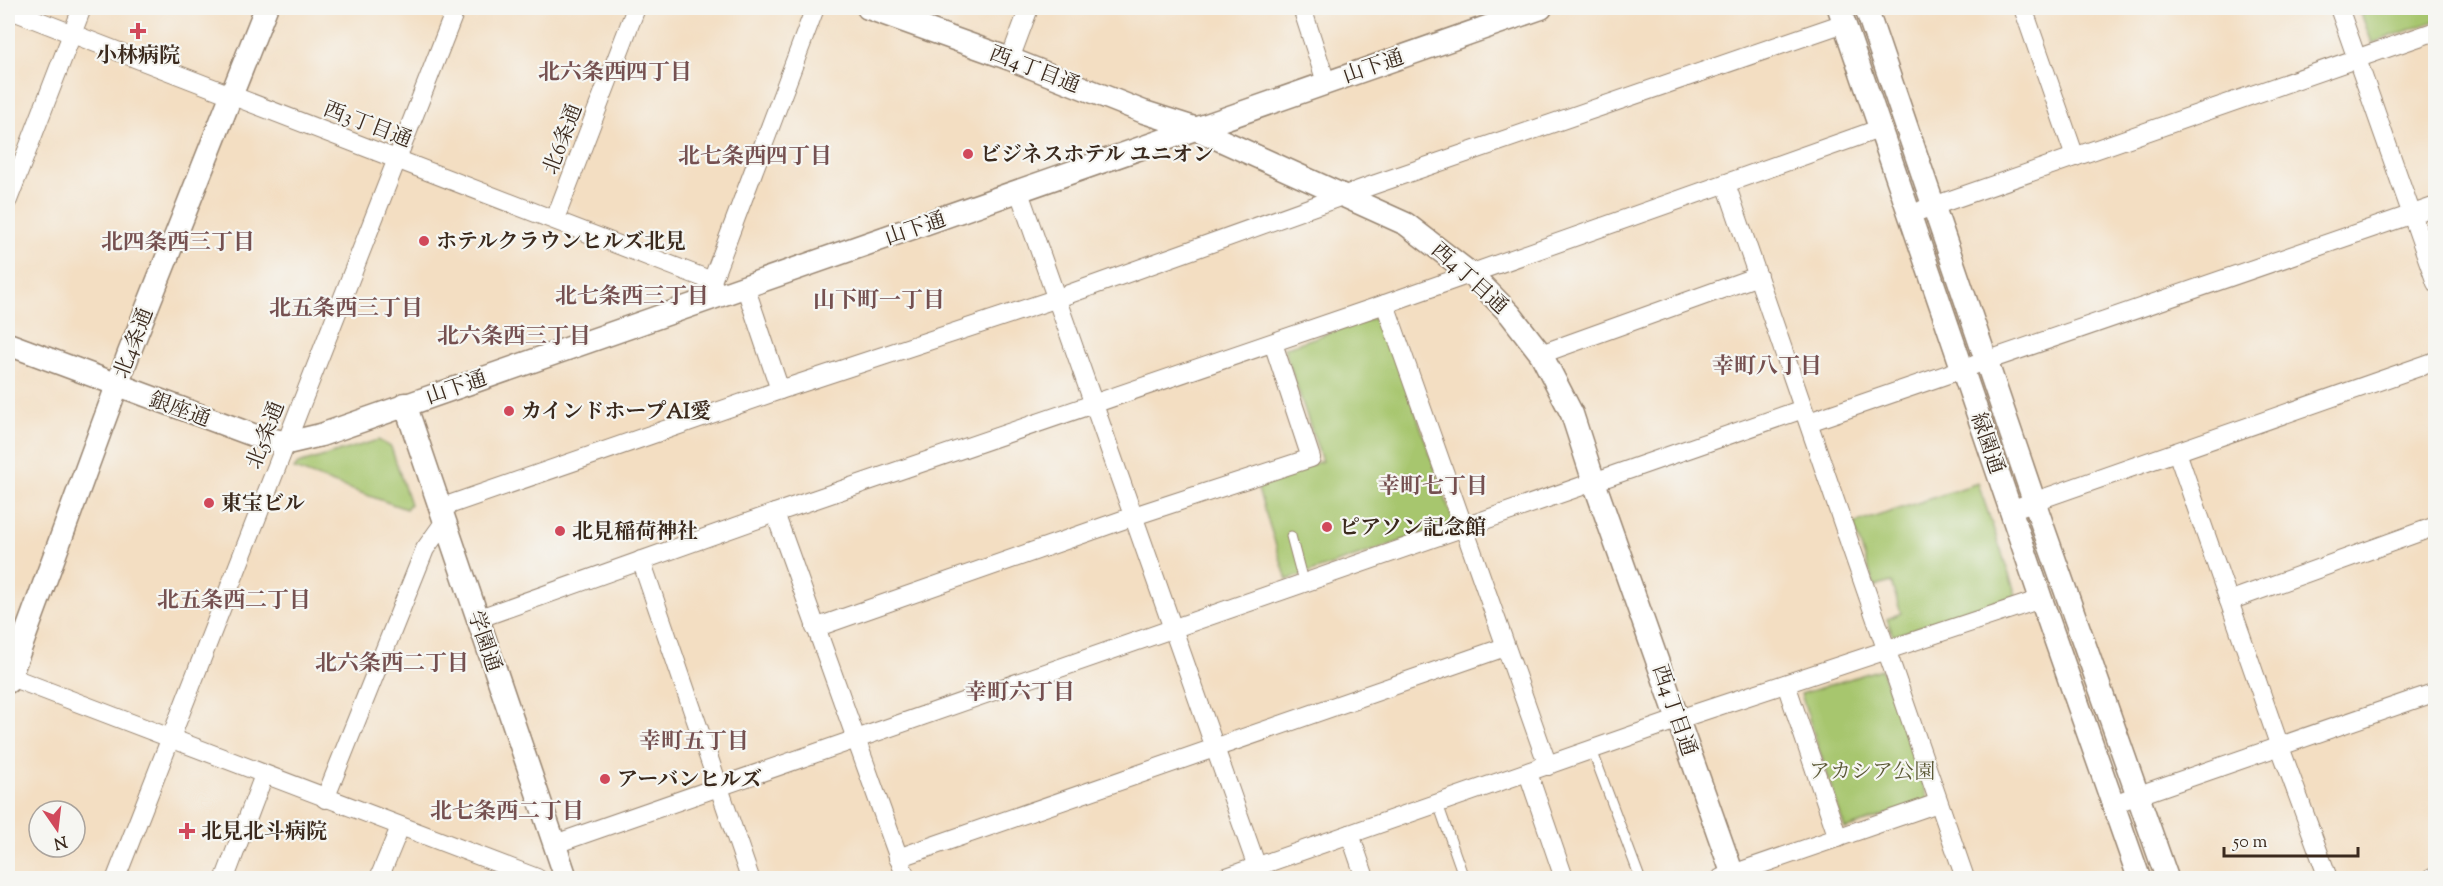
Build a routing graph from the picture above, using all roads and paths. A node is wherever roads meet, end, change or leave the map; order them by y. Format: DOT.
graph roads {
  1 [pos="82,8"];
  2 [pos="266,8"];
  3 [pos="456,8"];
  4 [pos="636,8"];
  5 [pos="815,8"];
  6 [pos="868,8"];
  7 [pos="1029,8"];
  8 [pos="1302,8"];
  9 [pos="1541,8"];
  10 [pos="1866,8"];
  11 [pos="2339,8"];
  12 [pos="8,9"];
  13 [pos="2028,9"];
  14 [pos="1841,15"];
  15 [pos="2436,31"];
  16 [pos="72,33"];
  17 [pos="2357,58"];
  18 [pos="1010,59"];
  19 [pos="1326,82"];
  20 [pos="232,96"];
  21 [pos="1194,128"];
  22 [pos="1879,129"];
  23 [pos="2075,158"];
  24 [pos="396,159"];
  25 [pos="1726,184"];
  26 [pos="1019,192"];
  27 [pos="1345,195"];
  28 [pos="8,200"];
  29 [pos="1933,206"];
  30 [pos="2436,206"];
  31 [pos="1909,214"];
  32 [pos="2412,214"];
  33 [pos="555,219"];
  34 [pos="1471,274"];
  35 [pos="1758,276"];
  36 [pos="2436,283"];
  37 [pos="745,286"];
  38 [pos="715,288"];
  39 [pos="1058,298"];
  40 [pos="1385,304"];
  41 [pos="1273,343"];
  42 [pos="8,344"];
  43 [pos="1541,354"];
  44 [pos="1987,361"];
  45 [pos="2436,361"];
  46 [pos="1962,369"];
  47 [pos="117,386"];
  48 [pos="780,390"];
  49 [pos="1094,403"];
  50 [pos="405,404"];
  51 [pos="1806,416"];
  52 [pos="287,443"];
  53 [pos="2177,452"];
  54 [pos="1594,482"];
  55 [pos="2035,501"];
  56 [pos="2010,510"];
  57 [pos="775,513"];
  58 [pos="442,514"];
  59 [pos="1134,516"];
  60 [pos="2436,526"];
  61 [pos="1463,530"];
  62 [pos="1291,536"];
  63 [pos="641,560"];
  64 [pos="1304,585"];
  65 [pos="2041,599"];
  66 [pos="2229,600"];
  67 [pos="477,619"];
  68 [pos="815,628"];
  69 [pos="1173,630"];
  70 [pos="1505,647"];
  71 [pos="1887,651"];
  72 [pos="8,678"];
  73 [pos="1786,684"];
  74 [pos="2436,692"];
  75 [pos="1678,719"];
  76 [pos="169,738"];
  77 [pos="855,740"];
  78 [pos="2280,747"];
  79 [pos="1215,748"];
  80 [pos="1592,750"];
  81 [pos="1548,766"];
  82 [pos="1528,773"];
  83 [pos="264,775"];
  84 [pos="719,786"];
  85 [pos="2137,796"];
  86 [pos="325,799"];
  87 [pos="1938,803"];
  88 [pos="1438,804"];
  89 [pos="2113,804"];
  90 [pos="400,826"];
  91 [pos="1350,834"];
  92 [pos="1838,838"];
  93 [pos="555,844"];
  94 [pos="898,858"];
  95 [pos="1257,867"];
  96 [pos="528,877"];
  97 [pos="1729,877"];
  98 [pos="116,879"];
  99 [pos="225,879"];
  100 [pos="379,879"];
  101 [pos="566,879"];
  102 [pos="750,879"];
  103 [pos="906,879"];
  104 [pos="1224,879"];
  105 [pos="1365,879"];
  106 [pos="1464,879"];
  107 [pos="1564,879"];
  108 [pos="1640,879"];
  109 [pos="1965,879"];
  110 [pos="2139,879"];
  111 [pos="2167,879"];
  112 [pos="2328,879"];
  1 -- 16 [label="street"];
  2 -- 20 [label="street, 北4条通"];
  3 -- 24 [label="street, 北5条通"];
  4 -- 33 [label="street, 北6条通"];
  5 -- 38 [label="street"];
  6 -- 18 [label="street, 西4丁目通"];
  7 -- 18 [label="street"];
  8 -- 19 [label="street"];
  9 -- 19 [label="street, 山下通"];
  10 -- 29 [label="street, 緑園通"];
  11 -- 17 [label="street"];
  12 -- 16 [label="street, 西3丁目通"];
  13 -- 23 [label="street"];
  14 -- 22 [label="street, 緑園通"];
  14 -- 27 [label="street"];
  15 -- 17 [label="street"];
  16 -- 20 [label="street, 西3丁目通"];
  16 -- 28 [label="street"];
  17 -- 23 [label="street"];
  17 -- 32 [label="street"];
  18 -- 21 [label="street, 西4丁目通"];
  19 -- 21 [label="street, 山下通"];
  20 -- 24 [label="street, 西3丁目通"];
  20 -- 47 [label="street, 北4条通"];
  21 -- 26 [label="street, 山下通"];
  21 -- 27 [label="street, 西4丁目通"];
  22 -- 25 [label="street"];
  22 -- 31 [label="street, 緑園通"];
  23 -- 29 [label="street"];
  24 -- 33 [label="street, 西3丁目通"];
  24 -- 52 [label="street, 北5条通"];
  25 -- 34 [label="street"];
  25 -- 35 [label="street"];
  26 -- 37 [label="street, 山下通"];
  26 -- 39 [label="street"];
  27 -- 34 [label="street, 西4丁目通"];
  27 -- 39 [label="street"];
  29 -- 31 [label="street"];
  29 -- 44 [label="street, 緑園通"];
  30 -- 32 [label="street"];
  31 -- 46 [label="street, 緑園通"];
  32 -- 36 [label="street"];
  32 -- 44 [label="street"];
  33 -- 38 [label="street, 西3丁目通"];
  34 -- 40 [label="street"];
  34 -- 43 [label="street, 西4丁目通"];
  35 -- 43 [label="street"];
  35 -- 51 [label="street"];
  37 -- 38 [label="street, 山下通"];
  37 -- 48 [label="street"];
  38 -- 50 [label="street, 山下通"];
  39 -- 48 [label="street"];
  39 -- 49 [label="street"];
  40 -- 41 [label="street"];
  40 -- 61 [label="street"];
  41 -- 49 [label="street"];
  41 -- 59 [label="street"];
  42 -- 47 [label="street, 銀座通"];
  43 -- 54 [label="street, 西4丁目通"];
  44 -- 46 [label="street"];
  44 -- 55 [label="street, 緑園通"];
  45 -- 53 [label="street"];
  46 -- 51 [label="street"];
  46 -- 56 [label="street, 緑園通"];
  47 -- 52 [label="street, 銀座通"];
  47 -- 72 [label="street, 北4条通"];
  48 -- 58 [label="street"];
  49 -- 57 [label="street"];
  49 -- 59 [label="street"];
  50 -- 52 [label="street, 山下通"];
  50 -- 58 [label="street, 学園通"];
  51 -- 54 [label="street"];
  51 -- 71 [label="street"];
  52 -- 76 [label="street, 北5条通"];
  53 -- 55 [label="street"];
  53 -- 66 [label="street"];
  54 -- 61 [label="street"];
  54 -- 75 [label="street, 西4丁目通"];
  55 -- 56 [label="street"];
  55 -- 85 [label="street, 緑園通"];
  56 -- 65 [label="street, 緑園通"];
  57 -- 63 [label="street"];
  57 -- 68 [label="street"];
  58 -- 67 [label="street, 学園通"];
  58 -- 86 [label="street"];
  59 -- 68 [label="street"];
  59 -- 69 [label="street"];
  60 -- 66 [label="street"];
  61 -- 64 [label="street"];
  61 -- 70 [label="street"];
  62 -- 64 [label="lane"];
  63 -- 67 [label="street"];
  63 -- 84 [label="street"];
  64 -- 69 [label="street"];
  65 -- 71 [label="street"];
  65 -- 89 [label="street, 緑園通"];
  66 -- 78 [label="street"];
  67 -- 93 [label="street, 学園通"];
  68 -- 77 [label="street"];
  69 -- 77 [label="street"];
  69 -- 79 [label="street"];
  70 -- 79 [label="street"];
  70 -- 81 [label="street"];
  71 -- 73 [label="street"];
  71 -- 87 [label="street"];
  72 -- 76 [label="street"];
  73 -- 75 [label="street"];
  73 -- 92 [label="street"];
  74 -- 78 [label="street"];
  75 -- 80 [label="street"];
  75 -- 97 [label="street, 西4丁目通"];
  76 -- 83 [label="street"];
  76 -- 98 [label="street, 北5条通"];
  77 -- 84 [label="street"];
  77 -- 94 [label="street"];
  78 -- 85 [label="street"];
  78 -- 112 [label="street"];
  79 -- 94 [label="street"];
  79 -- 95 [label="street"];
  80 -- 81 [label="street"];
  80 -- 108 [label="lane"];
  81 -- 82 [label="street"];
  82 -- 88 [label="street"];
  82 -- 107 [label="street"];
  83 -- 86 [label="street"];
  83 -- 99 [label="street"];
  84 -- 93 [label="street"];
  84 -- 102 [label="street"];
  85 -- 89 [label="street"];
  85 -- 111 [label="street, 緑園通"];
  86 -- 90 [label="street"];
  87 -- 92 [label="street"];
  87 -- 109 [label="street"];
  88 -- 91 [label="street"];
  88 -- 106 [label="lane"];
  89 -- 110 [label="street, 緑園通"];
  90 -- 96 [label="street"];
  90 -- 100 [label="street"];
  91 -- 95 [label="street"];
  91 -- 105 [label="street"];
  92 -- 97 [label="street"];
  93 -- 101 [label="street, 学園通"];
  94 -- 103 [label="street"];
  95 -- 104 [label="street"];
}
